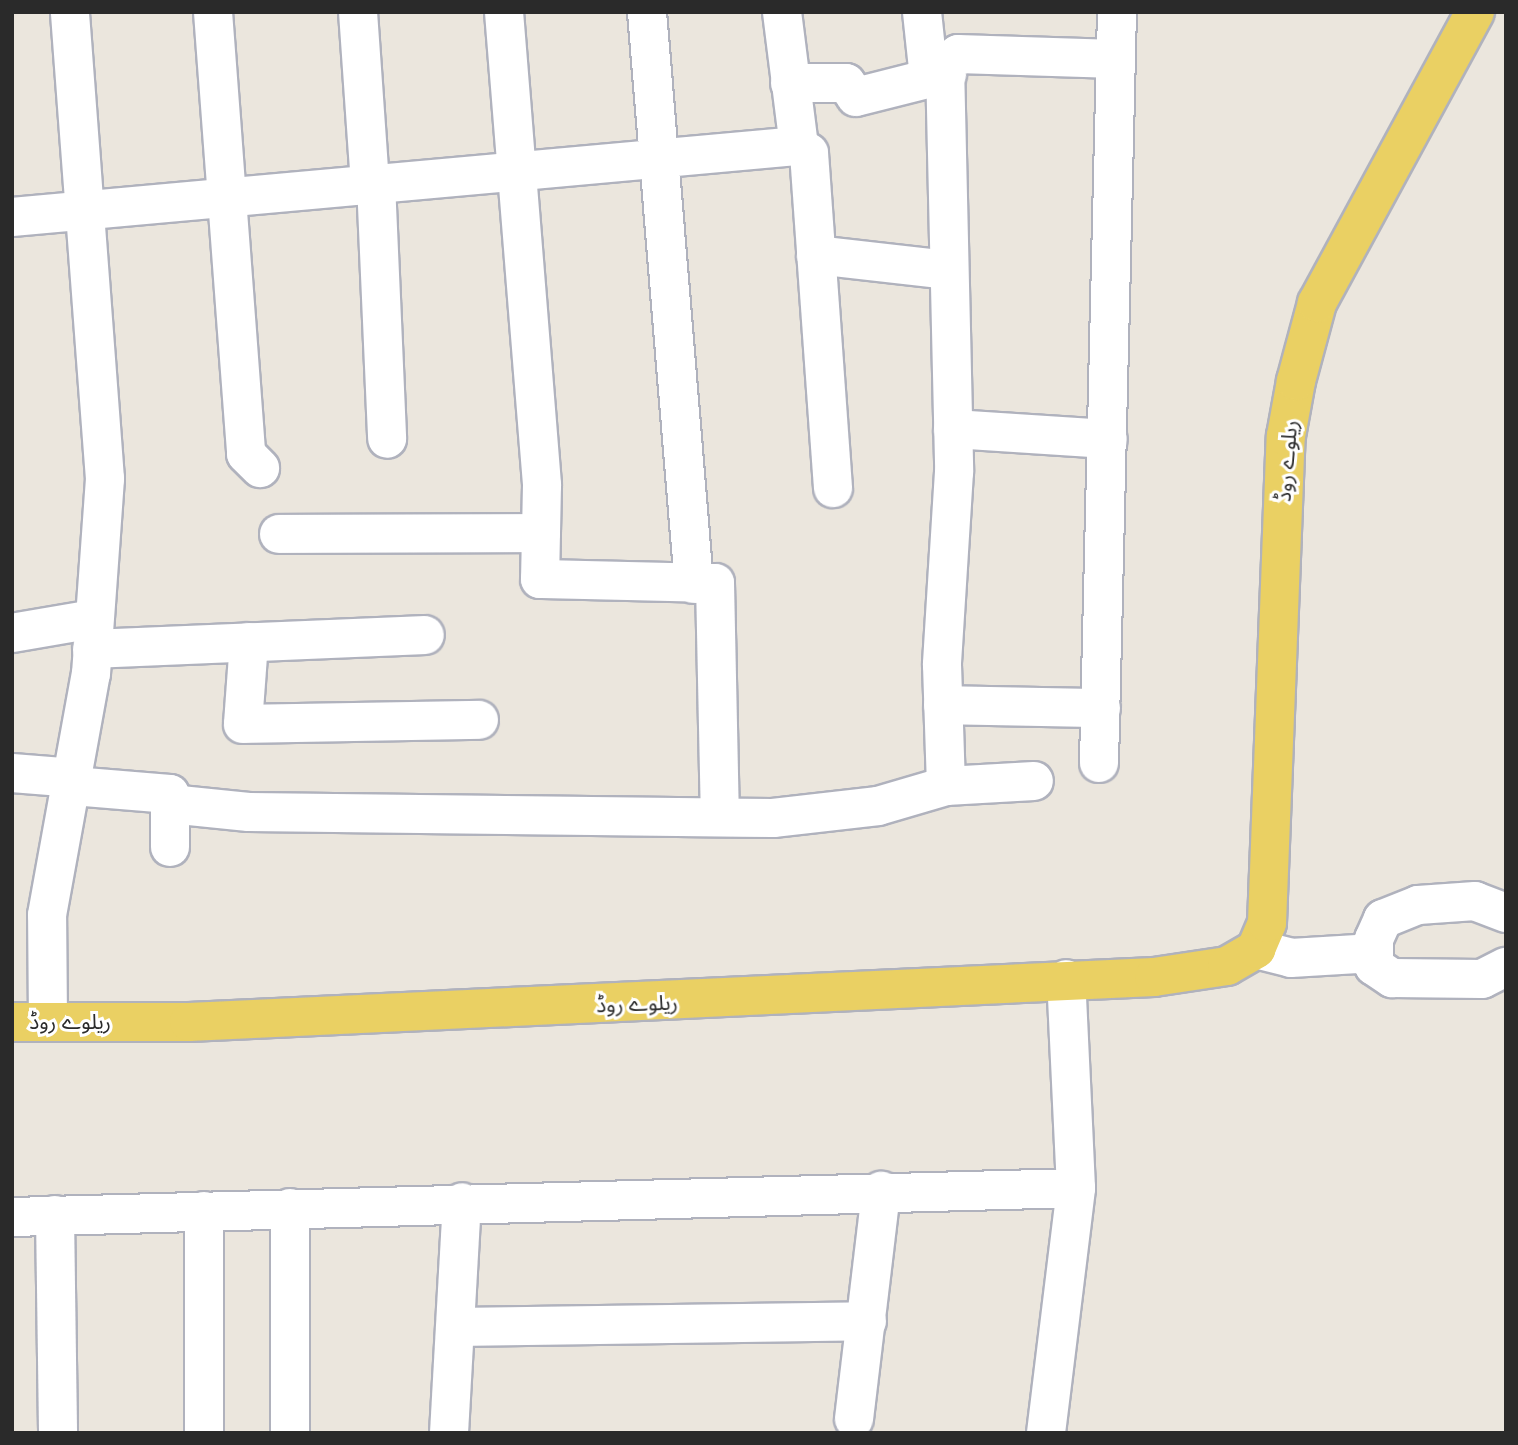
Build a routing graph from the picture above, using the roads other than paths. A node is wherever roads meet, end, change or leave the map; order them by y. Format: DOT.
graph roads {
  1 [pos="69,12"];
  2 [pos="213,12"];
  3 [pos="358,12"];
  4 [pos="504,12"];
  5 [pos="647,12"];
  6 [pos="782,12"];
  7 [pos="922,12"];
  8 [pos="1117,12"];
  9 [pos="1475,12"];
  10 [pos="1116,59"];
  11 [pos="946,70"];
  12 [pos="790,83"];
  13 [pos="799,146"];
  14 [pos="662,156"];
  15 [pos="517,170"];
  16 [pos="373,183"];
  17 [pos="231,196"];
  18 [pos="88,210"];
  19 [pos="12,216"];
  20 [pos="816,255"];
  21 [pos="948,271"];
  22 [pos="953,429"];
  23 [pos="387,439"];
  24 [pos="1108,439"];
  25 [pos="260,468"];
  26 [pos="833,488"];
  27 [pos="541,533"];
  28 [pos="279,534"];
  29 [pos="694,584"];
  30 [pos="12,632"];
  31 [pos="93,634"];
  32 [pos="425,635"];
  33 [pos="249,642"];
  34 [pos="943,705"];
  35 [pos="1101,708"];
  36 [pos="479,720"];
  37 [pos="1100,763"];
  38 [pos="12,773"];
  39 [pos="1034,781"];
  40 [pos="74,782"];
  41 [pos="946,786"];
  42 [pos="170,804"];
  43 [pos="720,816"];
  44 [pos="170,846"];
  45 [pos="1506,914"];
  46 [pos="1256,950"];
  47 [pos="1374,953"];
  48 [pos="1506,967"];
  49 [pos="1066,979"];
  50 [pos="30,1021"];
  51 [pos="1076,1188"];
  52 [pos="881,1191"];
  53 [pos="462,1202"];
  54 [pos="290,1208"];
  55 [pos="204,1210"];
  56 [pos="55,1215"];
  57 [pos="12,1217"];
  58 [pos="867,1321"];
  59 [pos="456,1327"];
  60 [pos="854,1419"];
  61 [pos="58,1433"];
  62 [pos="204,1433"];
  63 [pos="290,1433"];
  64 [pos="449,1433"];
  65 [pos="1046,1433"];
  1 -- 18 [label="street"];
  2 -- 17 [label="street"];
  3 -- 16 [label="street"];
  4 -- 15 [label="street"];
  5 -- 14 [label="street"];
  6 -- 12 [label="street"];
  7 -- 11 [label="street"];
  8 -- 10 [label="street"];
  9 -- 46 [label="main road, ریلوے روڈ"];
  10 -- 11 [label="street"];
  10 -- 24 [label="street"];
  11 -- 12 [label="street"];
  11 -- 21 [label="street"];
  12 -- 13 [label="street"];
  13 -- 14 [label="street"];
  13 -- 20 [label="street"];
  14 -- 15 [label="street"];
  14 -- 29 [label="street"];
  15 -- 16 [label="street"];
  15 -- 27 [label="street"];
  16 -- 17 [label="street"];
  16 -- 23 [label="street"];
  17 -- 18 [label="street"];
  17 -- 25 [label="street"];
  18 -- 19 [label="street"];
  18 -- 31 [label="street"];
  20 -- 21 [label="street"];
  20 -- 26 [label="street"];
  21 -- 22 [label="street"];
  22 -- 24 [label="street"];
  22 -- 34 [label="street"];
  24 -- 35 [label="street"];
  27 -- 28 [label="street"];
  27 -- 29 [label="street"];
  29 -- 43 [label="street"];
  30 -- 31 [label="street"];
  31 -- 33 [label="street"];
  31 -- 40 [label="street"];
  32 -- 33 [label="street"];
  33 -- 36 [label="street"];
  34 -- 35 [label="street"];
  34 -- 41 [label="street"];
  35 -- 37 [label="street"];
  38 -- 40 [label="street"];
  39 -- 41 [label="street"];
  40 -- 42 [label="street"];
  40 -- 50 [label="street"];
  41 -- 43 [label="street"];
  42 -- 43 [label="street"];
  42 -- 44 [label="street"];
  45 -- 47 [label="street"];
  46 -- 47 [label="street"];
  46 -- 49 [label="main road, ریلوے روڈ"];
  47 -- 48 [label="street"];
  49 -- 50 [label="main road, ریلوے روڈ"];
  49 -- 51 [label="street"];
  51 -- 52 [label="street"];
  51 -- 65 [label="street"];
  52 -- 53 [label="street"];
  52 -- 58 [label="street"];
  53 -- 54 [label="street"];
  53 -- 59 [label="street"];
  54 -- 55 [label="street"];
  54 -- 63 [label="street"];
  55 -- 56 [label="street"];
  55 -- 62 [label="street"];
  56 -- 57 [label="street"];
  56 -- 61 [label="street"];
  58 -- 59 [label="street"];
  58 -- 60 [label="street"];
  59 -- 64 [label="street"];
}
